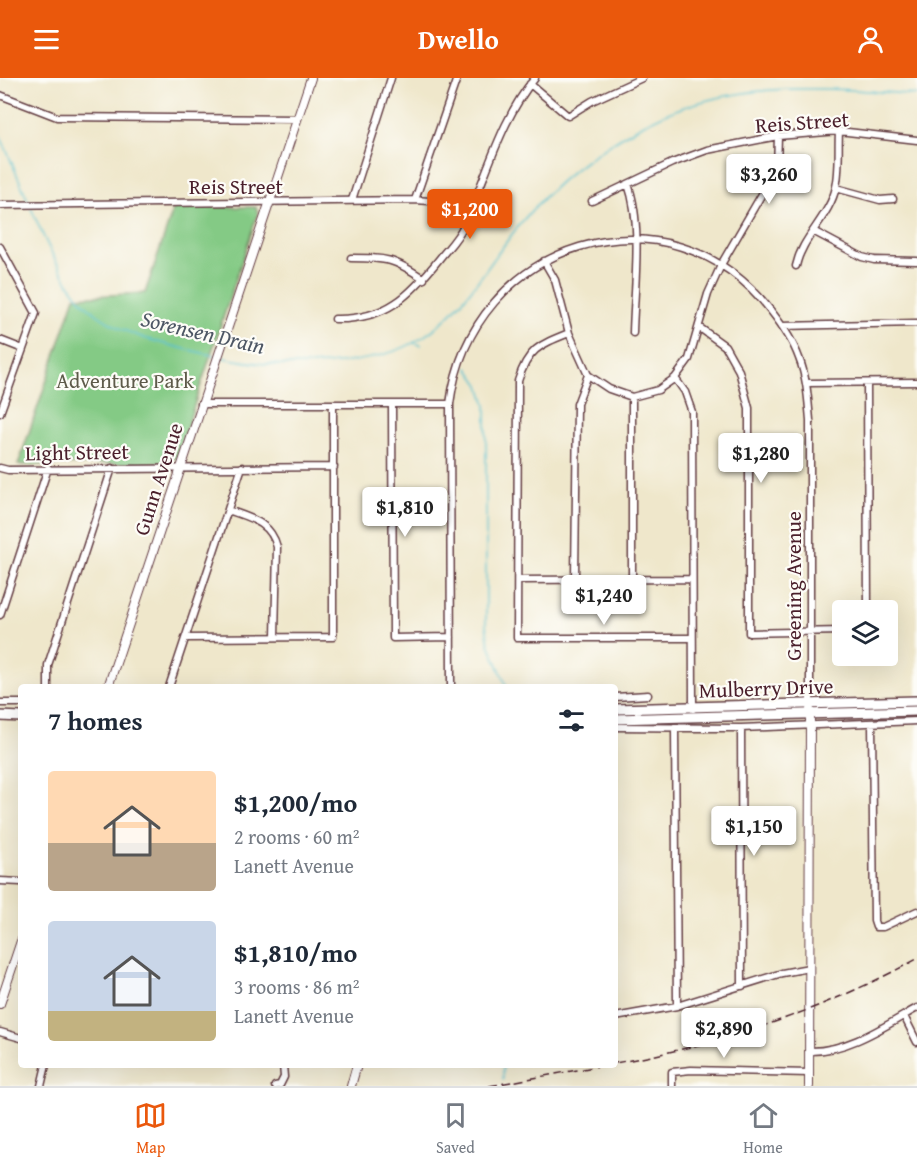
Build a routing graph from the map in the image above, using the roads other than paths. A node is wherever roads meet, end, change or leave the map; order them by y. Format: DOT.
graph roads {
  1 [pos="311,78"];
  2 [pos="391,78"];
  3 [pos="457,78"];
  4 [pos="535,78"];
  5 [pos="642,78"];
  6 [pos="530,84"];
  7 [pos="0,95"];
  8 [pos="297,119"];
  9 [pos="839,131"];
  10 [pos="778,136"];
  11 [pos="917,140"];
  12 [pos="628,184"];
  13 [pos="836,188"];
  14 [pos="893,199"];
  15 [pos="352,200"];
  16 [pos="415,200"];
  17 [pos="592,201"];
  18 [pos="270,203"];
  19 [pos="473,204"];
  20 [pos="0,205"];
  21 [pos="813,231"];
  22 [pos="635,239"];
  23 [pos="1,250"];
  24 [pos="351,258"];
  25 [pos="544,261"];
  26 [pos="917,261"];
  27 [pos="722,263"];
  28 [pos="796,266"];
  29 [pos="424,279"];
  30 [pos="335,319"];
  31 [pos="917,323"];
  32 [pos="782,326"];
  33 [pos="700,328"];
  34 [pos="569,333"];
  35 [pos="633,333"];
  36 [pos="0,340"];
  37 [pos="22,349"];
  38 [pos="588,375"];
  39 [pos="675,378"];
  40 [pos="917,382"];
  41 [pos="807,383"];
  42 [pos="867,383"];
  43 [pos="632,397"];
  44 [pos="201,404"];
  45 [pos="392,404"];
  46 [pos="450,404"];
  47 [pos="1,405"];
  48 [pos="333,405"];
  49 [pos="0,413"];
  50 [pos="242,467"];
  51 [pos="334,467"];
  52 [pos="0,468"];
  53 [pos="48,468"];
  54 [pos="112,468"];
  55 [pos="180,468"];
  56 [pos="228,510"];
  57 [pos="575,578"];
  58 [pos="632,579"];
  59 [pos="692,579"];
  60 [pos="519,580"];
  61 [pos="868,600"];
  62 [pos="0,615"];
  63 [pos="810,630"];
  64 [pos="832,631"];
  65 [pos="275,637"];
  66 [pos="451,637"];
  67 [pos="186,638"];
  68 [pos="692,638"];
  69 [pos="48,684"];
  70 [pos="109,684"];
  71 [pos="170,684"];
  72 [pos="451,684"];
  73 [pos="648,695"];
  74 [pos="618,697"];
  75 [pos="917,701"];
  76 [pos="18,702"];
  77 [pos="0,703"];
  78 [pos="693,708"];
  79 [pos="618,709"];
  80 [pos="917,711"];
  81 [pos="810,715"];
  82 [pos="0,716"];
  83 [pos="18,717"];
  84 [pos="693,718"];
  85 [pos="618,719"];
  86 [pos="917,721"];
  87 [pos="872,723"];
  88 [pos="618,727"];
  89 [pos="675,727"];
  90 [pos="741,728"];
  91 [pos="0,881"];
  92 [pos="18,882"];
  93 [pos="917,911"];
  94 [pos="18,950"];
  95 [pos="809,968"];
  96 [pos="742,986"];
  97 [pos="0,1004"];
  98 [pos="677,1006"];
  99 [pos="917,1008"];
  100 [pos="618,1016"];
  101 [pos="904,1016"];
  102 [pos="0,1032"];
  103 [pos="18,1037"];
  104 [pos="917,1042"];
  105 [pos="809,1051"];
  106 [pos="45,1068"];
  107 [pos="284,1068"];
  108 [pos="358,1068"];
  109 [pos="809,1073"];
  110 [pos="41,1086"];
  111 [pos="275,1086"];
  112 [pos="351,1086"];
  113 [pos="672,1086"];
  114 [pos="809,1086"];
  1 -- 8 [label="street, Gunn Avenue"];
  2 -- 15 [label="street"];
  3 -- 16 [label="street"];
  4 -- 6 [label="street"];
  5 -- 6 [label="street"];
  6 -- 19 [label="street"];
  7 -- 8 [label="street"];
  8 -- 18 [label="street, Gunn Avenue"];
  9 -- 10 [label="street, Reis Street"];
  9 -- 11 [label="street, Reis Street"];
  9 -- 13 [label="street"];
  10 -- 12 [label="street, Reis Street"];
  10 -- 27 [label="street"];
  12 -- 17 [label="street, Reis Street"];
  12 -- 22 [label="street"];
  13 -- 14 [label="street"];
  13 -- 21 [label="street"];
  15 -- 16 [label="street, Reis Street"];
  15 -- 18 [label="street, Reis Street"];
  16 -- 19 [label="street, Reis Street"];
  18 -- 20 [label="street, Reis Street"];
  18 -- 44 [label="street, Gunn Avenue"];
  19 -- 29 [label="street"];
  21 -- 26 [label="street"];
  21 -- 28 [label="street"];
  22 -- 25 [label="street, Greening Avenue"];
  22 -- 27 [label="street, Greening Avenue"];
  22 -- 35 [label="street"];
  23 -- 37 [label="street"];
  24 -- 29 [label="street"];
  25 -- 34 [label="street"];
  25 -- 46 [label="street, Greening Avenue"];
  27 -- 32 [label="street, Greening Avenue"];
  27 -- 33 [label="street"];
  29 -- 30 [label="street"];
  31 -- 32 [label="street"];
  32 -- 41 [label="street, Greening Avenue"];
  33 -- 39 [label="street"];
  33 -- 63 [label="street"];
  34 -- 38 [label="street"];
  34 -- 60 [label="street"];
  36 -- 37 [label="street"];
  37 -- 47 [label="street"];
  38 -- 43 [label="street"];
  38 -- 57 [label="street"];
  39 -- 43 [label="street"];
  39 -- 59 [label="street"];
  40 -- 42 [label="street"];
  41 -- 42 [label="street"];
  41 -- 63 [label="street, Greening Avenue"];
  42 -- 61 [label="street"];
  43 -- 58 [label="street"];
  44 -- 48 [label="street"];
  44 -- 55 [label="street, Gunn Avenue"];
  45 -- 46 [label="street"];
  45 -- 48 [label="street"];
  45 -- 66 [label="street"];
  46 -- 66 [label="street, Greening Avenue"];
  47 -- 49 [label="street"];
  48 -- 51 [label="street"];
  50 -- 51 [label="street, Light Street"];
  50 -- 55 [label="street, Light Street"];
  50 -- 56 [label="street"];
  51 -- 65 [label="street"];
  52 -- 53 [label="street, Light Street"];
  53 -- 54 [label="street, Light Street"];
  53 -- 62 [label="street"];
  54 -- 55 [label="street, Light Street"];
  54 -- 69 [label="street"];
  55 -- 70 [label="street, Gunn Avenue"];
  56 -- 65 [label="street"];
  56 -- 67 [label="street"];
  57 -- 58 [label="street"];
  57 -- 60 [label="street"];
  58 -- 59 [label="street"];
  59 -- 68 [label="street"];
  60 -- 68 [label="street"];
  63 -- 64 [label="street"];
  63 -- 81 [label="street, Greening Avenue"];
  65 -- 67 [label="street"];
  66 -- 72 [label="street, Greening Avenue"];
  67 -- 71 [label="street"];
  68 -- 78 [label="street"];
  73 -- 74 [label="street"];
  75 -- 81 [label="main road, Mulberry Drive"];
  76 -- 77 [label="street"];
  78 -- 79 [label="main road, Mulberry Drive"];
  78 -- 81 [label="main road, Mulberry Drive"];
  78 -- 84 [label="street"];
  80 -- 81 [label="main road, Mulberry Drive"];
  81 -- 84 [label="main road, Mulberry Drive"];
  81 -- 87 [label="street"];
  81 -- 90 [label="street"];
  81 -- 95 [label="street"];
  82 -- 83 [label="main road"];
  84 -- 85 [label="main road, Mulberry Drive"];
  86 -- 87 [label="street"];
  87 -- 93 [label="street"];
  88 -- 89 [label="street"];
  89 -- 90 [label="street"];
  89 -- 98 [label="street"];
  90 -- 96 [label="street"];
  91 -- 92 [label="street"];
  94 -- 97 [label="street"];
  95 -- 96 [label="street"];
  95 -- 105 [label="street"];
  96 -- 98 [label="street"];
  98 -- 100 [label="street"];
  99 -- 101 [label="street"];
  101 -- 104 [label="street"];
  101 -- 105 [label="street"];
  102 -- 103 [label="street"];
  105 -- 109 [label="street"];
  106 -- 110 [label="street"];
  107 -- 111 [label="street"];
  108 -- 112 [label="street"];
  109 -- 113 [label="street"];
  109 -- 114 [label="street"];
}
